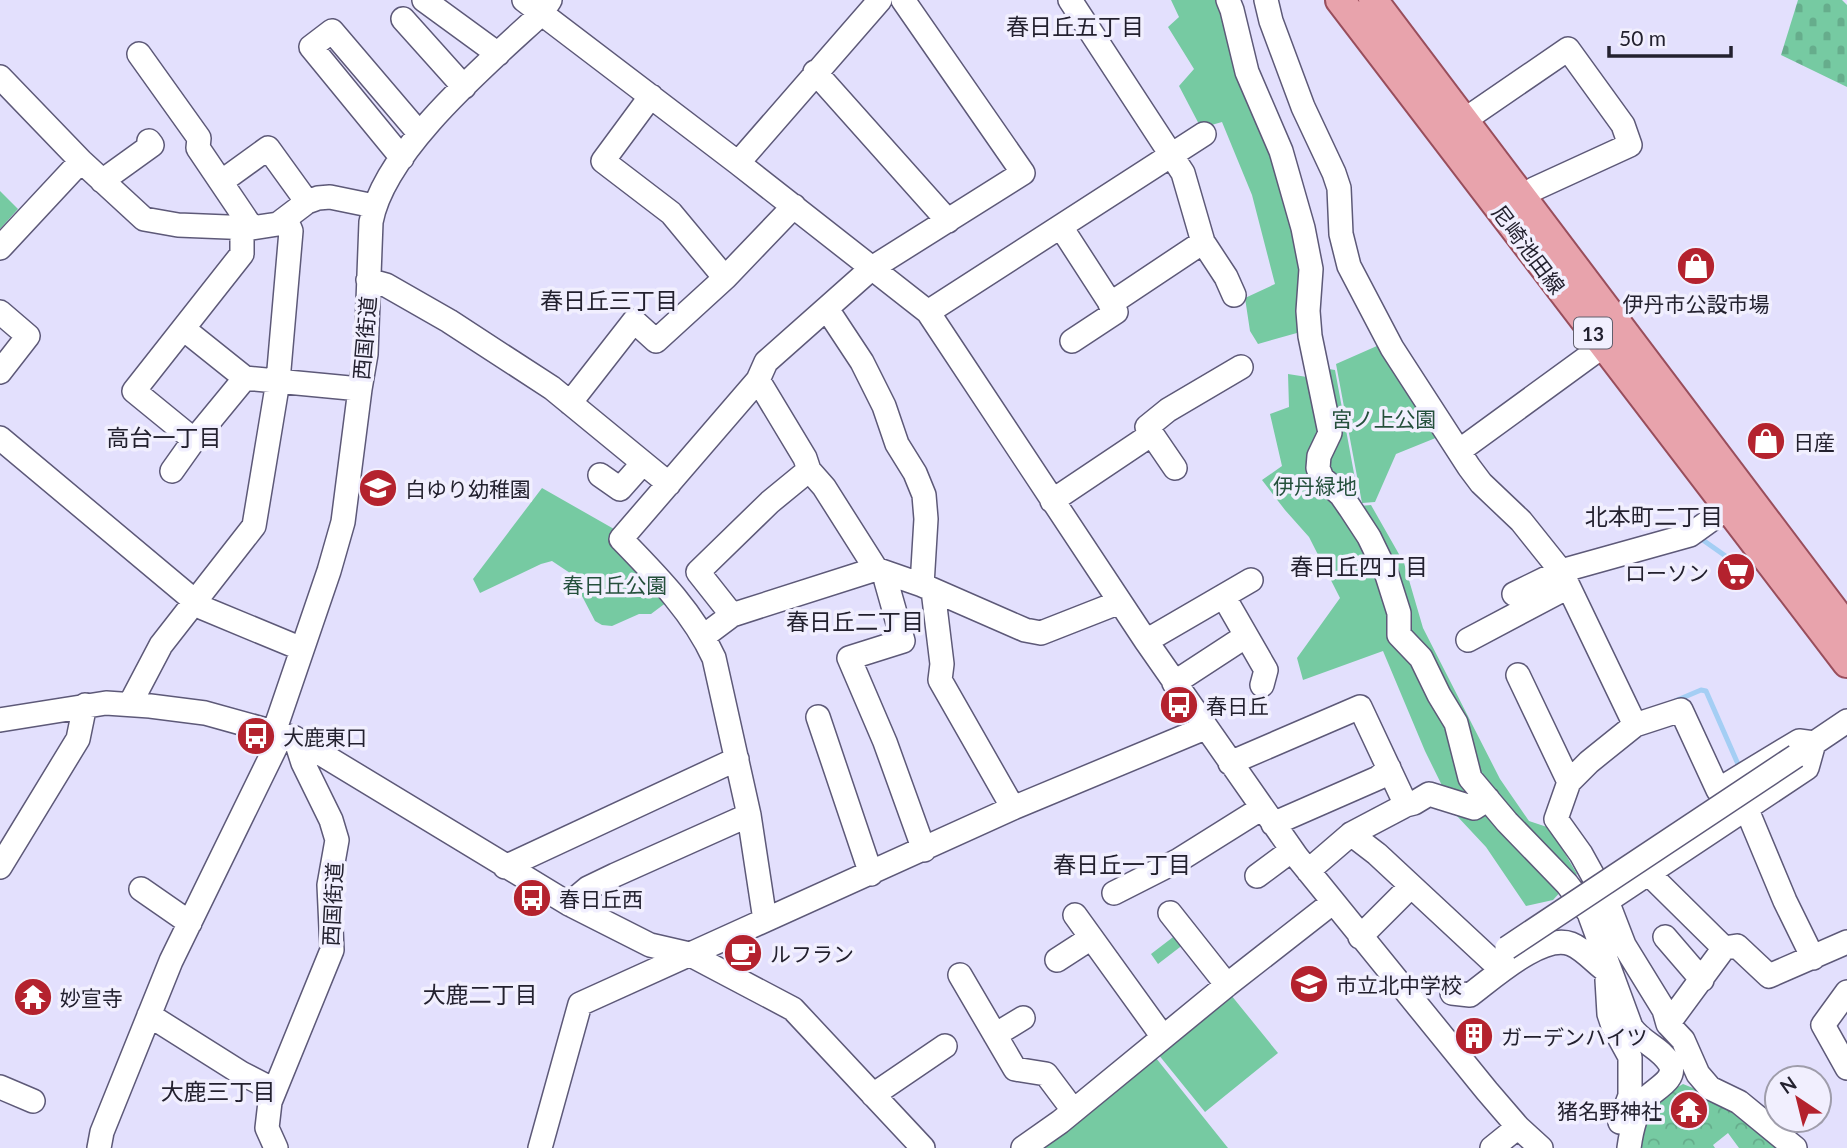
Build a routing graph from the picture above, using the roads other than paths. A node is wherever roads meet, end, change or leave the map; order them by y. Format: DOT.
graph roads {
  1 [pos="424,0"];
  2 [pos="880,0"];
  3 [pos="903,0"];
  4 [pos="1070,0"];
  5 [pos="1228,0"];
  6 [pos="1266,0"];
  7 [pos="1340,0"];
  8 [pos="1373,0"];
  9 [pos="538,5"];
  10 [pos="402,19"];
  11 [pos="139,54"];
  12 [pos="498,54"];
  13 [pos="815,72"];
  14 [pos="0,77"];
  15 [pos="464,87"];
  16 [pos="651,96"];
  17 [pos="1464,121"];
  18 [pos="419,133"];
  19 [pos="1204,134"];
  20 [pos="151,145"];
  21 [pos="1172,155"];
  22 [pos="401,158"];
  23 [pos="81,161"];
  24 [pos="738,163"];
  25 [pos="102,181"];
  26 [pos="221,182"];
  27 [pos="1522,197"];
  28 [pos="307,202"];
  29 [pos="374,206"];
  30 [pos="793,206"];
  31 [pos="286,219"];
  32 [pos="948,221"];
  33 [pos="1061,227"];
  34 [pos="247,228"];
  35 [pos="1203,242"];
  36 [pos="0,248"];
  37 [pos="873,268"];
  38 [pos="725,278"];
  39 [pos="368,280"];
  40 [pos="1234,295"];
  41 [pos="1110,303"];
  42 [pos="827,309"];
  43 [pos="0,312"];
  44 [pos="928,312"];
  45 [pos="185,330"];
  46 [pos="1072,341"];
  47 [pos="1603,346"];
  48 [pos="1230,369"];
  49 [pos="0,372"];
  50 [pos="245,378"];
  51 [pos="758,380"];
  52 [pos="278,381"];
  53 [pos="360,389"];
  54 [pos="569,402"];
  55 [pos="1152,434"];
  56 [pos="0,438"];
  57 [pos="194,440"];
  58 [pos="1459,451"];
  59 [pos="643,463"];
  60 [pos="1175,468"];
  61 [pos="809,470"];
  62 [pos="172,471"];
  63 [pos="600,475"];
  64 [pos="669,484"];
  65 [pos="1052,501"];
  66 [pos="1729,507"];
  67 [pos="882,571"];
  68 [pos="1564,579"];
  69 [pos="1251,580"];
  70 [pos="928,588"];
  71 [pos="1514,594"];
  72 [pos="1224,597"];
  73 [pos="194,601"];
  74 [pos="1119,602"];
  75 [pos="732,615"];
  76 [pos="1847,628"];
  77 [pos="704,636"];
  78 [pos="1246,636"];
  79 [pos="1480,636"];
  80 [pos="1146,641"];
  81 [pos="302,649"];
  82 [pos="1847,663"];
  83 [pos="1518,675"];
  84 [pos="1174,683"];
  85 [pos="1262,685"];
  86 [pos="130,704"];
  87 [pos="85,705"];
  88 [pos="818,717"];
  89 [pos="0,720"];
  90 [pos="1847,721"];
  91 [pos="1635,725"];
  92 [pos="1205,728"];
  93 [pos="284,735"];
  94 [pos="1805,750"];
  95 [pos="737,759"];
  96 [pos="1230,763"];
  97 [pos="1389,768"];
  98 [pos="1569,782"];
  99 [pos="1488,799"];
  100 [pos="1406,804"];
  101 [pos="1013,808"];
  102 [pos="1747,810"];
  103 [pos="749,816"];
  104 [pos="1268,816"];
  105 [pos="1351,834"];
  106 [pos="924,850"];
  107 [pos="1299,860"];
  108 [pos="0,867"];
  109 [pos="505,867"];
  110 [pos="1648,873"];
  111 [pos="871,874"];
  112 [pos="1257,877"];
  113 [pos="1411,886"];
  114 [pos="141,889"];
  115 [pos="1114,893"];
  116 [pos="1607,901"];
  117 [pos="1332,903"];
  118 [pos="569,904"];
  119 [pos="1170,913"];
  120 [pos="1075,915"];
  121 [pos="765,920"];
  122 [pos="190,923"];
  123 [pos="1734,925"];
  124 [pos="1360,937"];
  125 [pos="1665,937"];
  126 [pos="1091,938"];
  127 [pos="1847,943"];
  128 [pos="1734,950"];
  129 [pos="690,954"];
  130 [pos="1499,954"];
  131 [pos="1813,958"];
  132 [pos="1058,960"];
  133 [pos="1611,974"];
  134 [pos="960,975"];
  135 [pos="1702,980"];
  136 [pos="1227,985"];
  137 [pos="1847,992"];
  138 [pos="1451,993"];
  139 [pos="1424,1014"];
  140 [pos="149,1015"];
  141 [pos="1023,1018"];
  142 [pos="1668,1024"];
  143 [pos="995,1035"];
  144 [pos="1163,1037"];
  145 [pos="945,1046"];
  146 [pos="1847,1068"];
  147 [pos="0,1087"];
  148 [pos="274,1090"];
  149 [pos="873,1095"];
  150 [pos="33,1101"];
  151 [pos="1073,1110"];
  152 [pos="1518,1127"];
  153 [pos="99,1148"];
  154 [pos="276,1148"];
  155 [pos="540,1148"];
  156 [pos="923,1148"];
  157 [pos="1023,1148"];
  158 [pos="1492,1148"];
  159 [pos="1541,1148"];
  160 [pos="1615,1148"];
  161 [pos="1629,1148"];
  162 [pos="1795,1148"];
  1 -- 12 [label="street"];
  2 -- 13 [label="street"];
  3 -- 32 [label="street"];
  4 -- 21 [label="street"];
  5 -- 99 [label="street"];
  6 -- 58 [label="street"];
  7 -- 47 [label="main road, 尼崎池田線 / 13"];
  8 -- 17 [label="main road, 尼崎池田線 / 13"];
  9 -- 12 [label="street, 西国街道"];
  9 -- 16 [label="street"];
  10 -- 15 [label="street"];
  11 -- 26 [label="street"];
  12 -- 15 [label="street, 西国街道"];
  13 -- 24 [label="street"];
  13 -- 32 [label="street"];
  14 -- 23 [label="street"];
  15 -- 18 [label="street, 西国街道"];
  16 -- 24 [label="street"];
  16 -- 38 [label="street"];
  17 -- 27 [label="main road, 尼崎池田線 / 13"];
  17 -- 27 [label="street"];
  18 -- 22 [label="street, 西国街道"];
  18 -- 22 [label="street"];
  19 -- 21 [label="street"];
  20 -- 25 [label="street"];
  21 -- 33 [label="street"];
  21 -- 35 [label="street"];
  22 -- 29 [label="street, 西国街道"];
  23 -- 25 [label="street"];
  23 -- 36 [label="street"];
  24 -- 30 [label="street"];
  25 -- 34 [label="street"];
  26 -- 28 [label="street"];
  26 -- 34 [label="street"];
  27 -- 76 [label="main road, 尼崎池田線 / 13"];
  28 -- 29 [label="street"];
  28 -- 31 [label="street"];
  29 -- 39 [label="street, 西国街道"];
  30 -- 37 [label="street"];
  30 -- 38 [label="street"];
  31 -- 34 [label="street"];
  31 -- 52 [label="street"];
  32 -- 37 [label="street"];
  33 -- 41 [label="street"];
  33 -- 44 [label="street"];
  34 -- 45 [label="street"];
  35 -- 40 [label="street"];
  35 -- 41 [label="street"];
  37 -- 42 [label="street"];
  37 -- 44 [label="street"];
  38 -- 54 [label="street"];
  39 -- 53 [label="street, 西国街道"];
  39 -- 54 [label="street"];
  41 -- 46 [label="street"];
  42 -- 51 [label="street"];
  42 -- 70 [label="street"];
  43 -- 49 [label="street"];
  44 -- 65 [label="street"];
  45 -- 50 [label="street"];
  45 -- 57 [label="street"];
  47 -- 58 [label="street"];
  47 -- 66 [label="main road, 尼崎池田線 / 13"];
  48 -- 55 [label="street"];
  50 -- 52 [label="street"];
  50 -- 57 [label="street"];
  51 -- 61 [label="street"];
  51 -- 64 [label="street"];
  52 -- 53 [label="street"];
  52 -- 73 [label="street"];
  53 -- 81 [label="street, 西国街道"];
  54 -- 59 [label="street"];
  55 -- 60 [label="street"];
  55 -- 65 [label="street"];
  56 -- 73 [label="street"];
  57 -- 62 [label="street"];
  58 -- 68 [label="street"];
  59 -- 63 [label="street"];
  59 -- 64 [label="street"];
  61 -- 67 [label="street"];
  61 -- 75 [label="street"];
  64 -- 77 [label="street"];
  65 -- 74 [label="street"];
  66 -- 68 [label="street"];
  66 -- 82 [label="main road, 尼崎池田線 / 13"];
  67 -- 70 [label="street"];
  67 -- 75 [label="street"];
  67 -- 106 [label="street"];
  68 -- 71 [label="street"];
  68 -- 79 [label="street"];
  68 -- 91 [label="street"];
  69 -- 72 [label="street"];
  70 -- 74 [label="street"];
  70 -- 101 [label="street"];
  72 -- 78 [label="street"];
  72 -- 80 [label="street"];
  73 -- 81 [label="street"];
  73 -- 86 [label="street"];
  74 -- 80 [label="street"];
  75 -- 77 [label="street"];
  77 -- 95 [label="street"];
  78 -- 84 [label="street"];
  78 -- 85 [label="street"];
  80 -- 84 [label="street"];
  81 -- 93 [label="street, 西国街道"];
  83 -- 98 [label="street"];
  84 -- 92 [label="street"];
  86 -- 87 [label="street"];
  86 -- 93 [label="street"];
  87 -- 89 [label="street"];
  87 -- 108 [label="street"];
  88 -- 111 [label="street"];
  90 -- 94 [label="street"];
  91 -- 94 [label="street"];
  91 -- 98 [label="street"];
  92 -- 96 [label="street"];
  92 -- 101 [label="street"];
  93 -- 109 [label="street"];
  93 -- 122 [label="street"];
  93 -- 148 [label="street, 西国街道"];
  94 -- 102 [label="street"];
  94 -- 130 [label="street, bridge"];
  95 -- 103 [label="street"];
  95 -- 109 [label="street"];
  96 -- 97 [label="street"];
  96 -- 104 [label="street"];
  97 -- 100 [label="street"];
  97 -- 104 [label="street"];
  98 -- 116 [label="street"];
  99 -- 100 [label="street"];
  99 -- 133 [label="street"];
  100 -- 105 [label="street"];
  101 -- 106 [label="street"];
  102 -- 110 [label="street"];
  102 -- 131 [label="street"];
  103 -- 118 [label="street"];
  103 -- 121 [label="street"];
  104 -- 107 [label="street"];
  104 -- 115 [label="street"];
  105 -- 107 [label="street"];
  105 -- 113 [label="street"];
  106 -- 111 [label="street"];
  107 -- 112 [label="street"];
  107 -- 117 [label="street"];
  109 -- 118 [label="street"];
  110 -- 116 [label="street"];
  110 -- 128 [label="street"];
  111 -- 121 [label="street"];
  113 -- 124 [label="street"];
  113 -- 130 [label="street"];
  114 -- 122 [label="street"];
  116 -- 142 [label="street"];
  117 -- 124 [label="street"];
  117 -- 136 [label="street"];
  118 -- 129 [label="street"];
  119 -- 136 [label="street"];
  120 -- 126 [label="street"];
  121 -- 129 [label="street"];
  122 -- 140 [label="street"];
  123 -- 128 [label="street"];
  124 -- 139 [label="street"];
  125 -- 135 [label="street"];
  126 -- 132 [label="street"];
  126 -- 144 [label="street"];
  127 -- 131 [label="street"];
  128 -- 131 [label="street"];
  128 -- 135 [label="street"];
  129 -- 149 [label="street"];
  129 -- 155 [label="street"];
  130 -- 138 [label="street"];
  133 -- 138 [label="street"];
  133 -- 160 [label="street"];
  133 -- 161 [label="street"];
  134 -- 143 [label="street"];
  135 -- 142 [label="street"];
  136 -- 144 [label="street"];
  137 -- 146 [label="street"];
  138 -- 139 [label="street"];
  139 -- 152 [label="street"];
  140 -- 148 [label="street"];
  140 -- 153 [label="street"];
  141 -- 143 [label="street"];
  142 -- 162 [label="street"];
  143 -- 151 [label="street"];
  144 -- 151 [label="street"];
  145 -- 149 [label="street"];
  147 -- 150 [label="street"];
  148 -- 154 [label="street, 西国街道"];
  149 -- 156 [label="street"];
  151 -- 157 [label="street"];
  152 -- 158 [label="street"];
  152 -- 159 [label="street"];
}
